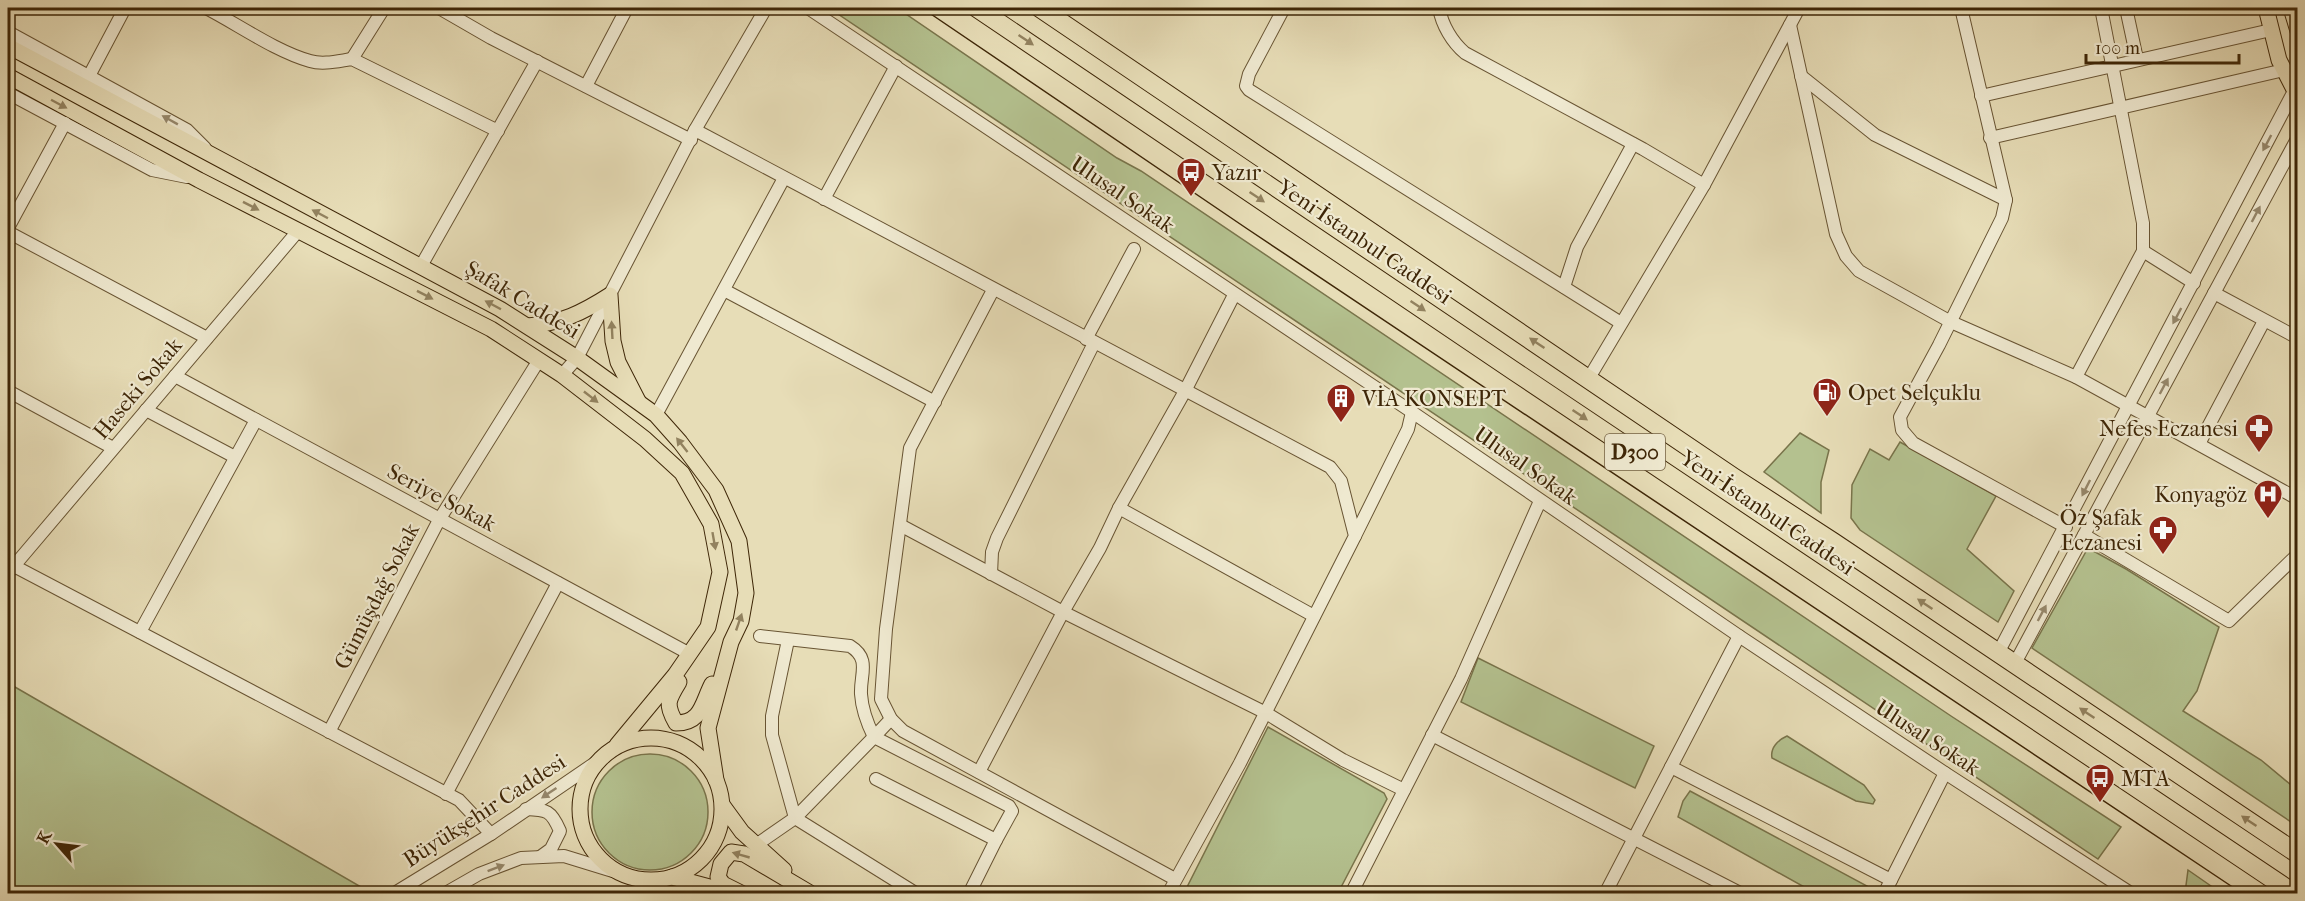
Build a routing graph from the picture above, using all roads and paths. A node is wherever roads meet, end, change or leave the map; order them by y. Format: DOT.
graph roads {
  1 [pos="125,8"];
  2 [pos="207,8"];
  3 [pos="384,8"];
  4 [pos="439,8"];
  5 [pos="627,8"];
  6 [pos="766,8"];
  7 [pos="808,8"];
  8 [pos="977,8"];
  9 [pos="1040,8"];
  10 [pos="1284,8"];
  11 [pos="1439,8"];
  12 [pos="1497,8"];
  13 [pos="1528,8"];
  14 [pos="1799,8"];
  15 [pos="1961,8"];
  16 [pos="2101,8"];
  17 [pos="2126,8"];
  18 [pos="2266,8"];
  19 [pos="2291,8"];
  20 [pos="1790,25"];
  21 [pos="2297,28"];
  22 [pos="2271,30"];
  23 [pos="8,32"];
  24 [pos="8,46"];
  25 [pos="351,59"];
  26 [pos="2137,59"];
  27 [pos="537,61"];
  28 [pos="2112,65"];
  29 [pos="896,66"];
  30 [pos="2284,70"];
  31 [pos="8,76"];
  32 [pos="89,76"];
  33 [pos="1801,76"];
  34 [pos="586,86"];
  35 [pos="8,93"];
  36 [pos="2296,94"];
  37 [pos="1981,96"];
  38 [pos="2121,107"];
  39 [pos="65,123"];
  40 [pos="498,131"];
  41 [pos="693,135"];
  42 [pos="2298,137"];
  43 [pos="1990,138"];
  44 [pos="1633,144"];
  45 [pos="215,157"];
  46 [pos="784,178"];
  47 [pos="199,180"];
  48 [pos="1704,185"];
  49 [pos="824,199"];
  50 [pos="2006,200"];
  51 [pos="8,230"];
  52 [pos="298,231"];
  53 [pos="1134,249"];
  54 [pos="2143,252"];
  55 [pos="421,266"];
  56 [pos="2194,283"];
  57 [pos="1564,287"];
  58 [pos="724,290"];
  59 [pos="993,290"];
  60 [pos="2214,293"];
  61 [pos="610,295"];
  62 [pos="1234,295"];
  63 [pos="2264,321"];
  64 [pos="1621,322"];
  65 [pos="1951,322"];
  66 [pos="528,326"];
  67 [pos="207,338"];
  68 [pos="2298,338"];
  69 [pos="1090,341"];
  70 [pos="578,358"];
  71 [pos="539,360"];
  72 [pos="562,375"];
  73 [pos="175,376"];
  74 [pos="2076,377"];
  75 [pos="1589,378"];
  76 [pos="8,391"];
  77 [pos="1185,391"];
  78 [pos="934,402"];
  79 [pos="640,404"];
  80 [pos="2128,406"];
  81 [pos="146,410"];
  82 [pos="1412,412"];
  83 [pos="656,415"];
  84 [pos="2148,416"];
  85 [pos="256,420"];
  86 [pos="2199,444"];
  87 [pos="114,448"];
  88 [pos="235,457"];
  89 [pos="2298,499"];
  90 [pos="1540,501"];
  91 [pos="1119,507"];
  92 [pos="439,520"];
  93 [pos="900,525"];
  94 [pos="2066,527"];
  95 [pos="1355,536"];
  96 [pos="2084,536"];
  97 [pos="2298,554"];
  98 [pos="11,570"];
  99 [pos="991,574"];
  100 [pos="558,584"];
  101 [pos="1063,612"];
  102 [pos="1314,616"];
  103 [pos="140,632"];
  104 [pos="760,636"];
  105 [pos="1738,636"];
  106 [pos="788,640"];
  107 [pos="730,646"];
  108 [pos="1998,653"];
  109 [pos="690,654"];
  110 [pos="2014,665"];
  111 [pos="1266,713"];
  112 [pos="891,719"];
  113 [pos="329,732"];
  114 [pos="1432,735"];
  115 [pos="874,737"];
  116 [pos="617,746"];
  117 [pos="598,760"];
  118 [pos="1671,767"];
  119 [pos="979,772"];
  120 [pos="1945,773"];
  121 [pos="876,779"];
  122 [pos="716,780"];
  123 [pos="1404,790"];
  124 [pos="446,794"];
  125 [pos="723,806"];
  126 [pos="526,809"];
  127 [pos="795,818"];
  128 [pos="491,834"];
  129 [pos="1634,838"];
  130 [pos="996,840"];
  131 [pos="756,844"];
  132 [pos="2298,854"];
  133 [pos="540,857"];
  134 [pos="616,872"];
  135 [pos="672,877"];
  136 [pos="1175,879"];
  137 [pos="1890,879"];
  138 [pos="810,893"];
  139 [pos="1885,893"];
  140 [pos="393,894"];
  141 [pos="444,894"];
  142 [pos="735,894"];
  143 [pos="743,894"];
  144 [pos="917,894"];
  145 [pos="969,894"];
  146 [pos="1168,894"];
  147 [pos="1351,894"];
  148 [pos="1605,894"];
  149 [pos="1742,894"];
  150 [pos="2132,894"];
  151 [pos="2295,894"];
  1 -- 32 [label="street"];
  2 -- 25 [label="street"];
  3 -- 25 [label="street"];
  4 -- 27 [label="street"];
  5 -- 34 [label="street"];
  6 -- 41 [label="street"];
  7 -- 29 [label="street, Ulusal Sokak"];
  8 -- 151 [label="highway, Yeni İstanbul Caddesi / D300, one-way"];
  75 -- 9 [label="highway, Yeni İstanbul Caddesi / D300, one-way"];
  10 -- 57 [label="street"];
  11 -- 44 [label="street"];
  12 -- 13 [label="street"];
  14 -- 20 [label="street"];
  15 -- 37 [label="street"];
  16 -- 28 [label="street"];
  17 -- 26 [label="street"];
  18 -- 22 [label="main road"];
  19 -- 21 [label="main road"];
  20 -- 33 [label="street"];
  20 -- 48 [label="street"];
  22 -- 26 [label="street"];
  22 -- 30 [label="main road"];
  23 -- 32 [label="street"];
  24 -- 45 [label="main road, Şafak Caddesi"];
  25 -- 40 [label="street"];
  26 -- 28 [label="street"];
  27 -- 34 [label="street"];
  27 -- 40 [label="street"];
  28 -- 37 [label="street"];
  28 -- 38 [label="street"];
  29 -- 49 [label="street"];
  29 -- 62 [label="street, Ulusal Sokak"];
  30 -- 36 [label="main road"];
  30 -- 38 [label="street"];
  31 -- 47 [label="main road, Şafak Caddesi, one-way"];
  45 -- 32 [label="street, one-way"];
  33 -- 50 [label="street"];
  33 -- 65 [label="street"];
  34 -- 41 [label="street"];
  35 -- 39 [label="street"];
  36 -- 56 [label="street, one-way"];
  37 -- 43 [label="street"];
  38 -- 43 [label="street"];
  38 -- 54 [label="street"];
  39 -- 47 [label="street"];
  39 -- 51 [label="street"];
  40 -- 55 [label="street"];
  41 -- 46 [label="street"];
  41 -- 61 [label="street"];
  60 -- 42 [label="street, one-way"];
  43 -- 50 [label="street"];
  44 -- 48 [label="street"];
  44 -- 57 [label="street"];
  55 -- 45 [label="main road, Şafak Caddesi, one-way"];
  46 -- 49 [label="street"];
  46 -- 58 [label="street"];
  47 -- 52 [label="main road, Şafak Caddesi, one-way"];
  48 -- 64 [label="street"];
  49 -- 59 [label="street"];
  50 -- 65 [label="street"];
  51 -- 67 [label="street"];
  52 -- 67 [label="street, Haseki Sokak"];
  52 -- 71 [label="main road, Şafak Caddesi, one-way"];
  53 -- 69 [label="street"];
  54 -- 56 [label="street"];
  54 -- 74 [label="street"];
  66 -- 55 [label="main road, Şafak Caddesi, one-way"];
  56 -- 80 [label="street, one-way"];
  57 -- 64 [label="street"];
  58 -- 78 [label="street"];
  58 -- 83 [label="street"];
  59 -- 69 [label="street"];
  59 -- 78 [label="street"];
  60 -- 63 [label="street"];
  84 -- 60 [label="street, one-way"];
  61 -- 66 [label="main road"];
  61 -- 70 [label="street"];
  79 -- 61 [label="main road, one-way"];
  62 -- 77 [label="street"];
  62 -- 82 [label="street, Ulusal Sokak"];
  63 -- 68 [label="street"];
  63 -- 86 [label="street"];
  64 -- 75 [label="street"];
  65 -- 74 [label="street"];
  65 -- 94 [label="street"];
  66 -- 70 [label="main road, Şafak Caddesi"];
  67 -- 73 [label="street, Haseki Sokak"];
  69 -- 77 [label="street"];
  69 -- 99 [label="street"];
  70 -- 72 [label="street"];
  70 -- 79 [label="main road, Şafak Caddesi"];
  71 -- 72 [label="main road, Şafak Caddesi"];
  71 -- 92 [label="street, Gümüşdağ Sokak"];
  72 -- 109 [label="main road, Şafak Caddesi, one-way"];
  73 -- 81 [label="street, Haseki Sokak"];
  73 -- 85 [label="street, Seriye Sokak"];
  74 -- 80 [label="street"];
  108 -- 75 [label="highway, Yeni İstanbul Caddesi / D300, one-way"];
  76 -- 87 [label="street"];
  77 -- 91 [label="street"];
  77 -- 95 [label="street"];
  78 -- 93 [label="street"];
  79 -- 83 [label="main road, Şafak Caddesi"];
  80 -- 84 [label="street"];
  80 -- 94 [label="street, one-way"];
  81 -- 87 [label="street, Haseki Sokak"];
  81 -- 88 [label="street"];
  82 -- 90 [label="street, Ulusal Sokak"];
  82 -- 95 [label="street"];
  107 -- 83 [label="main road, Şafak Caddesi, one-way"];
  84 -- 86 [label="street"];
  84 -- 96 [label="street"];
  85 -- 88 [label="street"];
  85 -- 92 [label="street, Seriye Sokak"];
  86 -- 89 [label="street"];
  87 -- 98 [label="street, Haseki Sokak"];
  88 -- 103 [label="street"];
  90 -- 105 [label="street, Ulusal Sokak"];
  90 -- 114 [label="street"];
  91 -- 101 [label="street"];
  91 -- 102 [label="street"];
  92 -- 100 [label="street, Seriye Sokak"];
  92 -- 113 [label="street, Gümüşdağ Sokak"];
  93 -- 99 [label="street"];
  93 -- 112 [label="street"];
  94 -- 108 [label="street"];
  95 -- 102 [label="street"];
  96 -- 97 [label="street"];
  110 -- 96 [label="street, one-way"];
  98 -- 103 [label="street"];
  99 -- 101 [label="street"];
  100 -- 109 [label="street, Seriye Sokak"];
  100 -- 124 [label="street"];
  101 -- 111 [label="street"];
  101 -- 119 [label="street"];
  102 -- 111 [label="street"];
  103 -- 113 [label="street"];
  104 -- 106 [label="street"];
  105 -- 118 [label="street"];
  105 -- 120 [label="street, Ulusal Sokak"];
  106 -- 115 [label="street"];
  106 -- 127 [label="street"];
  107 -- 109 [label="main road"];
  107 -- 122 [label="main road, Şafak Caddesi"];
  108 -- 110 [label="highway, Yeni İstanbul Caddesi / D300"];
  109 -- 116 [label="main road, Şafak Caddesi"];
  132 -- 110 [label="highway, Yeni İstanbul Caddesi / D300, one-way"];
  111 -- 123 [label="street"];
  111 -- 136 [label="street"];
  112 -- 115 [label="street"];
  112 -- 119 [label="street"];
  113 -- 124 [label="street"];
  114 -- 123 [label="street"];
  114 -- 129 [label="street"];
  115 -- 127 [label="street"];
  115 -- 130 [label="street"];
  116 -- 117 [label="main road"];
  116 -- 122 [label="main road"];
  117 -- 126 [label="street, Büyükşehir Caddesi, one-way"];
  117 -- 134 [label="main road"];
  118 -- 129 [label="street"];
  118 -- 137 [label="street"];
  119 -- 136 [label="street"];
  120 -- 137 [label="street"];
  120 -- 150 [label="street, Ulusal Sokak"];
  121 -- 130 [label="street"];
  122 -- 125 [label="main road"];
  123 -- 147 [label="street"];
  124 -- 128 [label="street"];
  125 -- 131 [label="main road"];
  125 -- 135 [label="main road"];
  126 -- 128 [label="street, Büyükşehir Caddesi"];
  126 -- 133 [label="street"];
  127 -- 131 [label="street"];
  127 -- 144 [label="street"];
  128 -- 140 [label="street, Büyükşehir Caddesi"];
  129 -- 148 [label="street"];
  129 -- 149 [label="street"];
  130 -- 145 [label="street"];
  131 -- 138 [label="main road"];
  133 -- 134 [label="street"];
  141 -- 133 [label="street, one-way"];
  134 -- 135 [label="main road"];
  135 -- 142 [label="main road"];
  136 -- 146 [label="street"];
  137 -- 139 [label="street"];
  138 -- 143 [label="main road, one-way"];
}
